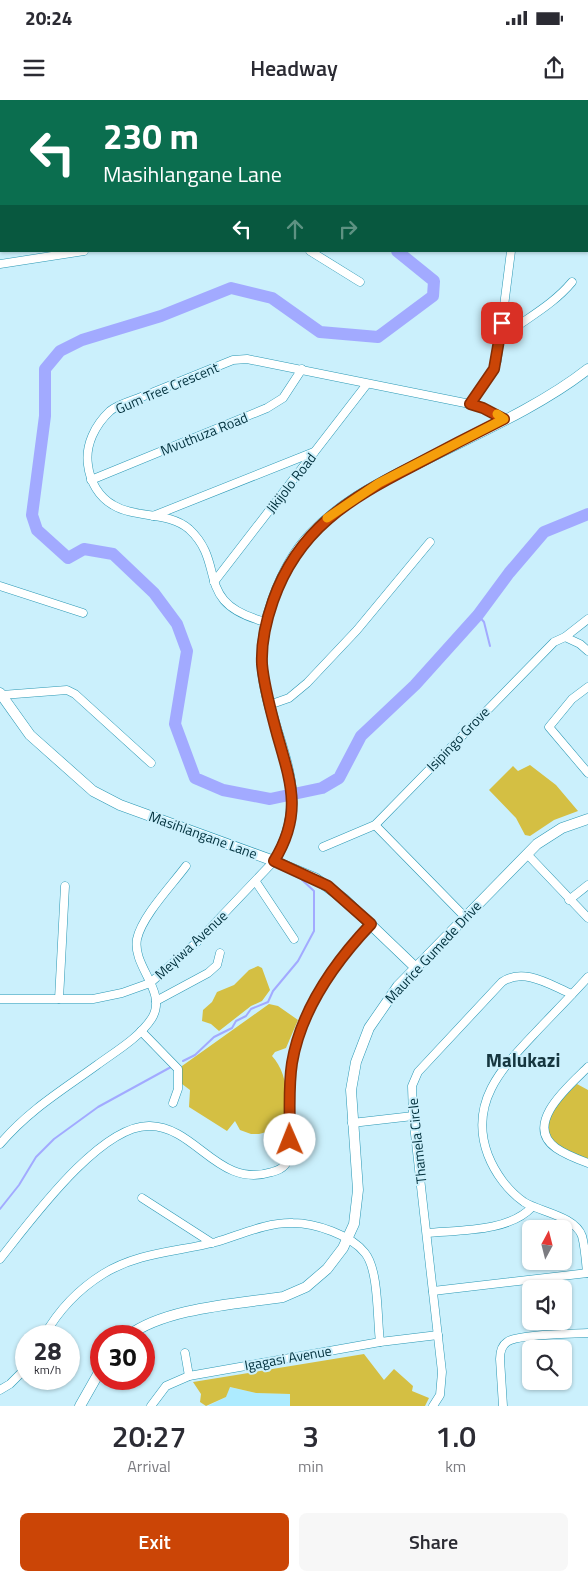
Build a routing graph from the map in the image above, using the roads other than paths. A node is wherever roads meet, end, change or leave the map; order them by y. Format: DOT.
graph roads {
  1 [pos="78,252"];
  2 [pos="312,252"];
  3 [pos="511,252"];
  4 [pos="0,264"];
  5 [pos="360,282"];
  6 [pos="572,282"];
  7 [pos="501,338"];
  8 [pos="302,369"];
  9 [pos="588,369"];
  10 [pos="367,384"];
  11 [pos="470,404"];
  12 [pos="504,419"];
  13 [pos="316,451"];
  14 [pos="91,480"];
  15 [pos="152,516"];
  16 [pos="430,542"];
  17 [pos="214,582"];
  18 [pos="0,586"];
  19 [pos="83,613"];
  20 [pos="588,619"];
  21 [pos="266,622"];
  22 [pos="566,637"];
  23 [pos="588,651"];
  24 [pos="588,687"];
  25 [pos="1,694"];
  26 [pos="269,705"];
  27 [pos="151,763"];
  28 [pos="588,773"];
  29 [pos="588,819"];
  30 [pos="375,825"];
  31 [pos="323,847"];
  32 [pos="527,854"];
  33 [pos="274,861"];
  34 [pos="186,866"];
  35 [pos="256,882"];
  36 [pos="588,885"];
  37 [pos="65,886"];
  38 [pos="569,900"];
  39 [pos="465,917"];
  40 [pos="588,918"];
  41 [pos="371,924"];
  42 [pos="294,939"];
  43 [pos="220,953"];
  44 [pos="416,968"];
  45 [pos="588,977"];
  46 [pos="150,984"];
  47 [pos="572,994"];
  48 [pos="0,999"];
  49 [pos="59,999"];
  50 [pos="156,1001"];
  51 [pos="141,1031"];
  52 [pos="588,1066"];
  53 [pos="173,1103"];
  54 [pos="413,1116"];
  55 [pos="352,1123"];
  56 [pos="0,1144"];
  57 [pos="588,1164"];
  58 [pos="142,1198"];
  59 [pos="532,1207"];
  60 [pos="427,1233"];
  61 [pos="348,1240"];
  62 [pos="212,1243"];
  63 [pos="0,1259"];
  64 [pos="588,1273"];
  65 [pos="433,1291"];
  66 [pos="51,1325"];
  67 [pos="146,1325"];
  68 [pos="588,1333"];
  69 [pos="438,1335"];
  70 [pos="380,1342"];
  71 [pos="185,1353"];
  72 [pos="189,1376"];
  73 [pos="15,1379"];
  74 [pos="90,1388"];
  75 [pos="0,1390"];
  76 [pos="80,1406"];
  77 [pos="151,1406"];
  78 [pos="433,1406"];
  79 [pos="503,1406"];
  1 -- 4 [label="street"];
  2 -- 5 [label="street"];
  3 -- 7 [label="street"];
  6 -- 7 [label="street"];
  7 -- 11 [label="street"];
  8 -- 10 [label="street, Gum Tree Crescent"];
  8 -- 14 [label="street, Mvuthuza Road"];
  8 -- 14 [label="street, Gum Tree Crescent"];
  9 -- 12 [label="street"];
  10 -- 11 [label="street, Gum Tree Crescent"];
  10 -- 13 [label="street, Jikijolo Road"];
  11 -- 12 [label="street, Gum Tree Crescent"];
  12 -- 21 [label="street"];
  13 -- 15 [label="street"];
  13 -- 17 [label="street, Jikijolo Road"];
  14 -- 15 [label="street, Gum Tree Crescent"];
  15 -- 17 [label="street, Gum Tree Crescent"];
  16 -- 26 [label="street"];
  17 -- 21 [label="street, Gum Tree Crescent"];
  18 -- 19 [label="street"];
  20 -- 22 [label="street, Isipingo Grove"];
  21 -- 26 [label="street"];
  22 -- 23 [label="street"];
  22 -- 30 [label="street, Isipingo Grove"];
  24 -- 28 [label="street"];
  25 -- 27 [label="street"];
  25 -- 33 [label="street, Masihlangane Lane"];
  26 -- 33 [label="street"];
  29 -- 32 [label="street, Maurice Gumede Drive"];
  30 -- 31 [label="street, Isipingo Grove"];
  30 -- 39 [label="street"];
  32 -- 38 [label="street"];
  32 -- 39 [label="street, Maurice Gumede Drive"];
  33 -- 35 [label="street, Meyiwa Avenue"];
  33 -- 41 [label="street, Masihlangane Lane"];
  34 -- 46 [label="street"];
  35 -- 42 [label="street"];
  35 -- 46 [label="street, Meyiwa Avenue"];
  36 -- 38 [label="street"];
  37 -- 49 [label="street"];
  38 -- 40 [label="street"];
  39 -- 44 [label="street, Maurice Gumede Drive"];
  41 -- 44 [label="street, Masihlangane Lane"];
  41 -- 63 [label="street"];
  43 -- 50 [label="street"];
  44 -- 55 [label="street, Maurice Gumede Drive"];
  45 -- 47 [label="street"];
  46 -- 49 [label="street, Meyiwa Avenue"];
  46 -- 50 [label="street"];
  47 -- 54 [label="street, Thamela Circle"];
  47 -- 59 [label="street"];
  48 -- 49 [label="street, Meyiwa Avenue"];
  50 -- 51 [label="street"];
  51 -- 53 [label="street"];
  51 -- 56 [label="street"];
  52 -- 57 [label="street"];
  54 -- 55 [label="street"];
  54 -- 60 [label="street, Thamela Circle"];
  55 -- 61 [label="street, Maurice Gumede Drive"];
  58 -- 62 [label="street"];
  59 -- 60 [label="street"];
  59 -- 64 [label="street"];
  60 -- 65 [label="street, Thamela Circle"];
  61 -- 62 [label="street"];
  61 -- 67 [label="street, Maurice Gumede Drive"];
  61 -- 70 [label="street"];
  62 -- 66 [label="street"];
  64 -- 65 [label="street"];
  65 -- 69 [label="street, Thamela Circle"];
  68 -- 79 [label="street"];
  69 -- 70 [label="street, Igagasi Avenue"];
  69 -- 78 [label="street, Thamela Circle"];
  70 -- 72 [label="street, Igagasi Avenue"];
  71 -- 72 [label="street"];
  72 -- 77 [label="street, Igagasi Avenue"];
  73 -- 75 [label="street"];
  74 -- 76 [label="street"];
}
